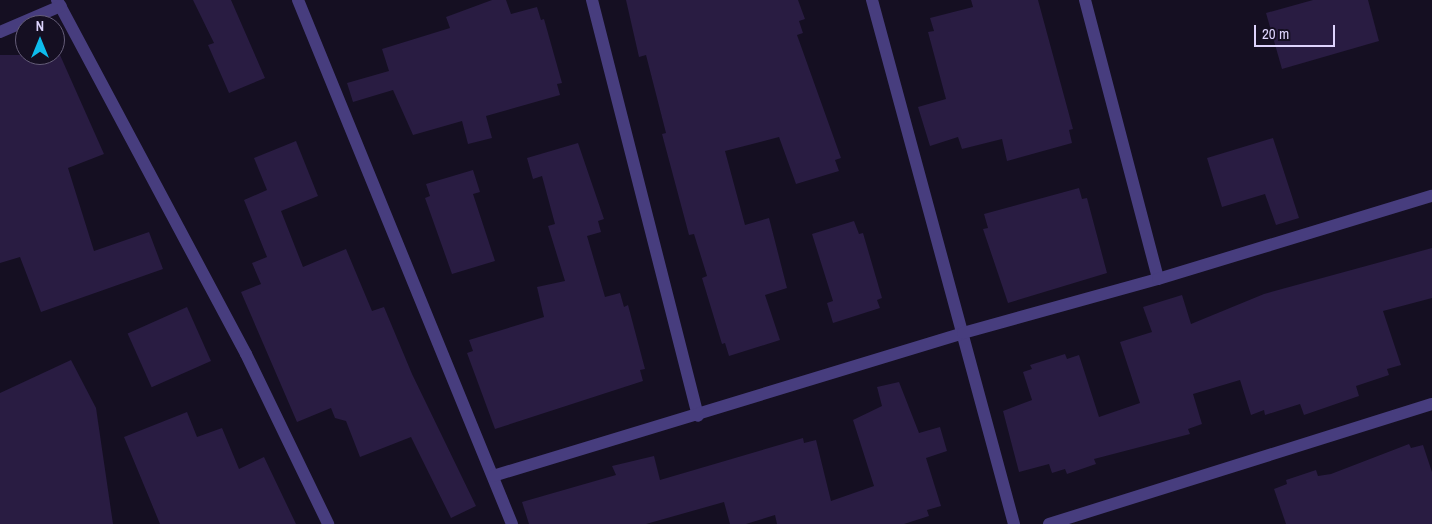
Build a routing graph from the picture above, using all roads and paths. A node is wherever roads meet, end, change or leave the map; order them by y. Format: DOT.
graph roads {
  1 [pos="298,0"];
  2 [pos="592,0"];
  3 [pos="872,0"];
  4 [pos="1085,0"];
  5 [pos="59,3"];
  6 [pos="0,32"];
  7 [pos="1432,196"];
  8 [pos="1158,279"];
  9 [pos="963,333"];
  10 [pos="1432,404"];
  11 [pos="698,416"];
  12 [pos="493,476"];
  13 [pos="328,524"];
  14 [pos="512,524"];
  15 [pos="1014,524"];
  16 [pos="1049,524"];
  1 -- 12 [label="street"];
  2 -- 11 [label="street"];
  3 -- 9 [label="street"];
  4 -- 8 [label="street"];
  5 -- 6 [label="street"];
  5 -- 13 [label="street"];
  7 -- 8 [label="street"];
  8 -- 9 [label="street"];
  9 -- 11 [label="street"];
  9 -- 15 [label="street"];
  10 -- 16 [label="street"];
  11 -- 12 [label="street"];
  12 -- 14 [label="street"];
}
